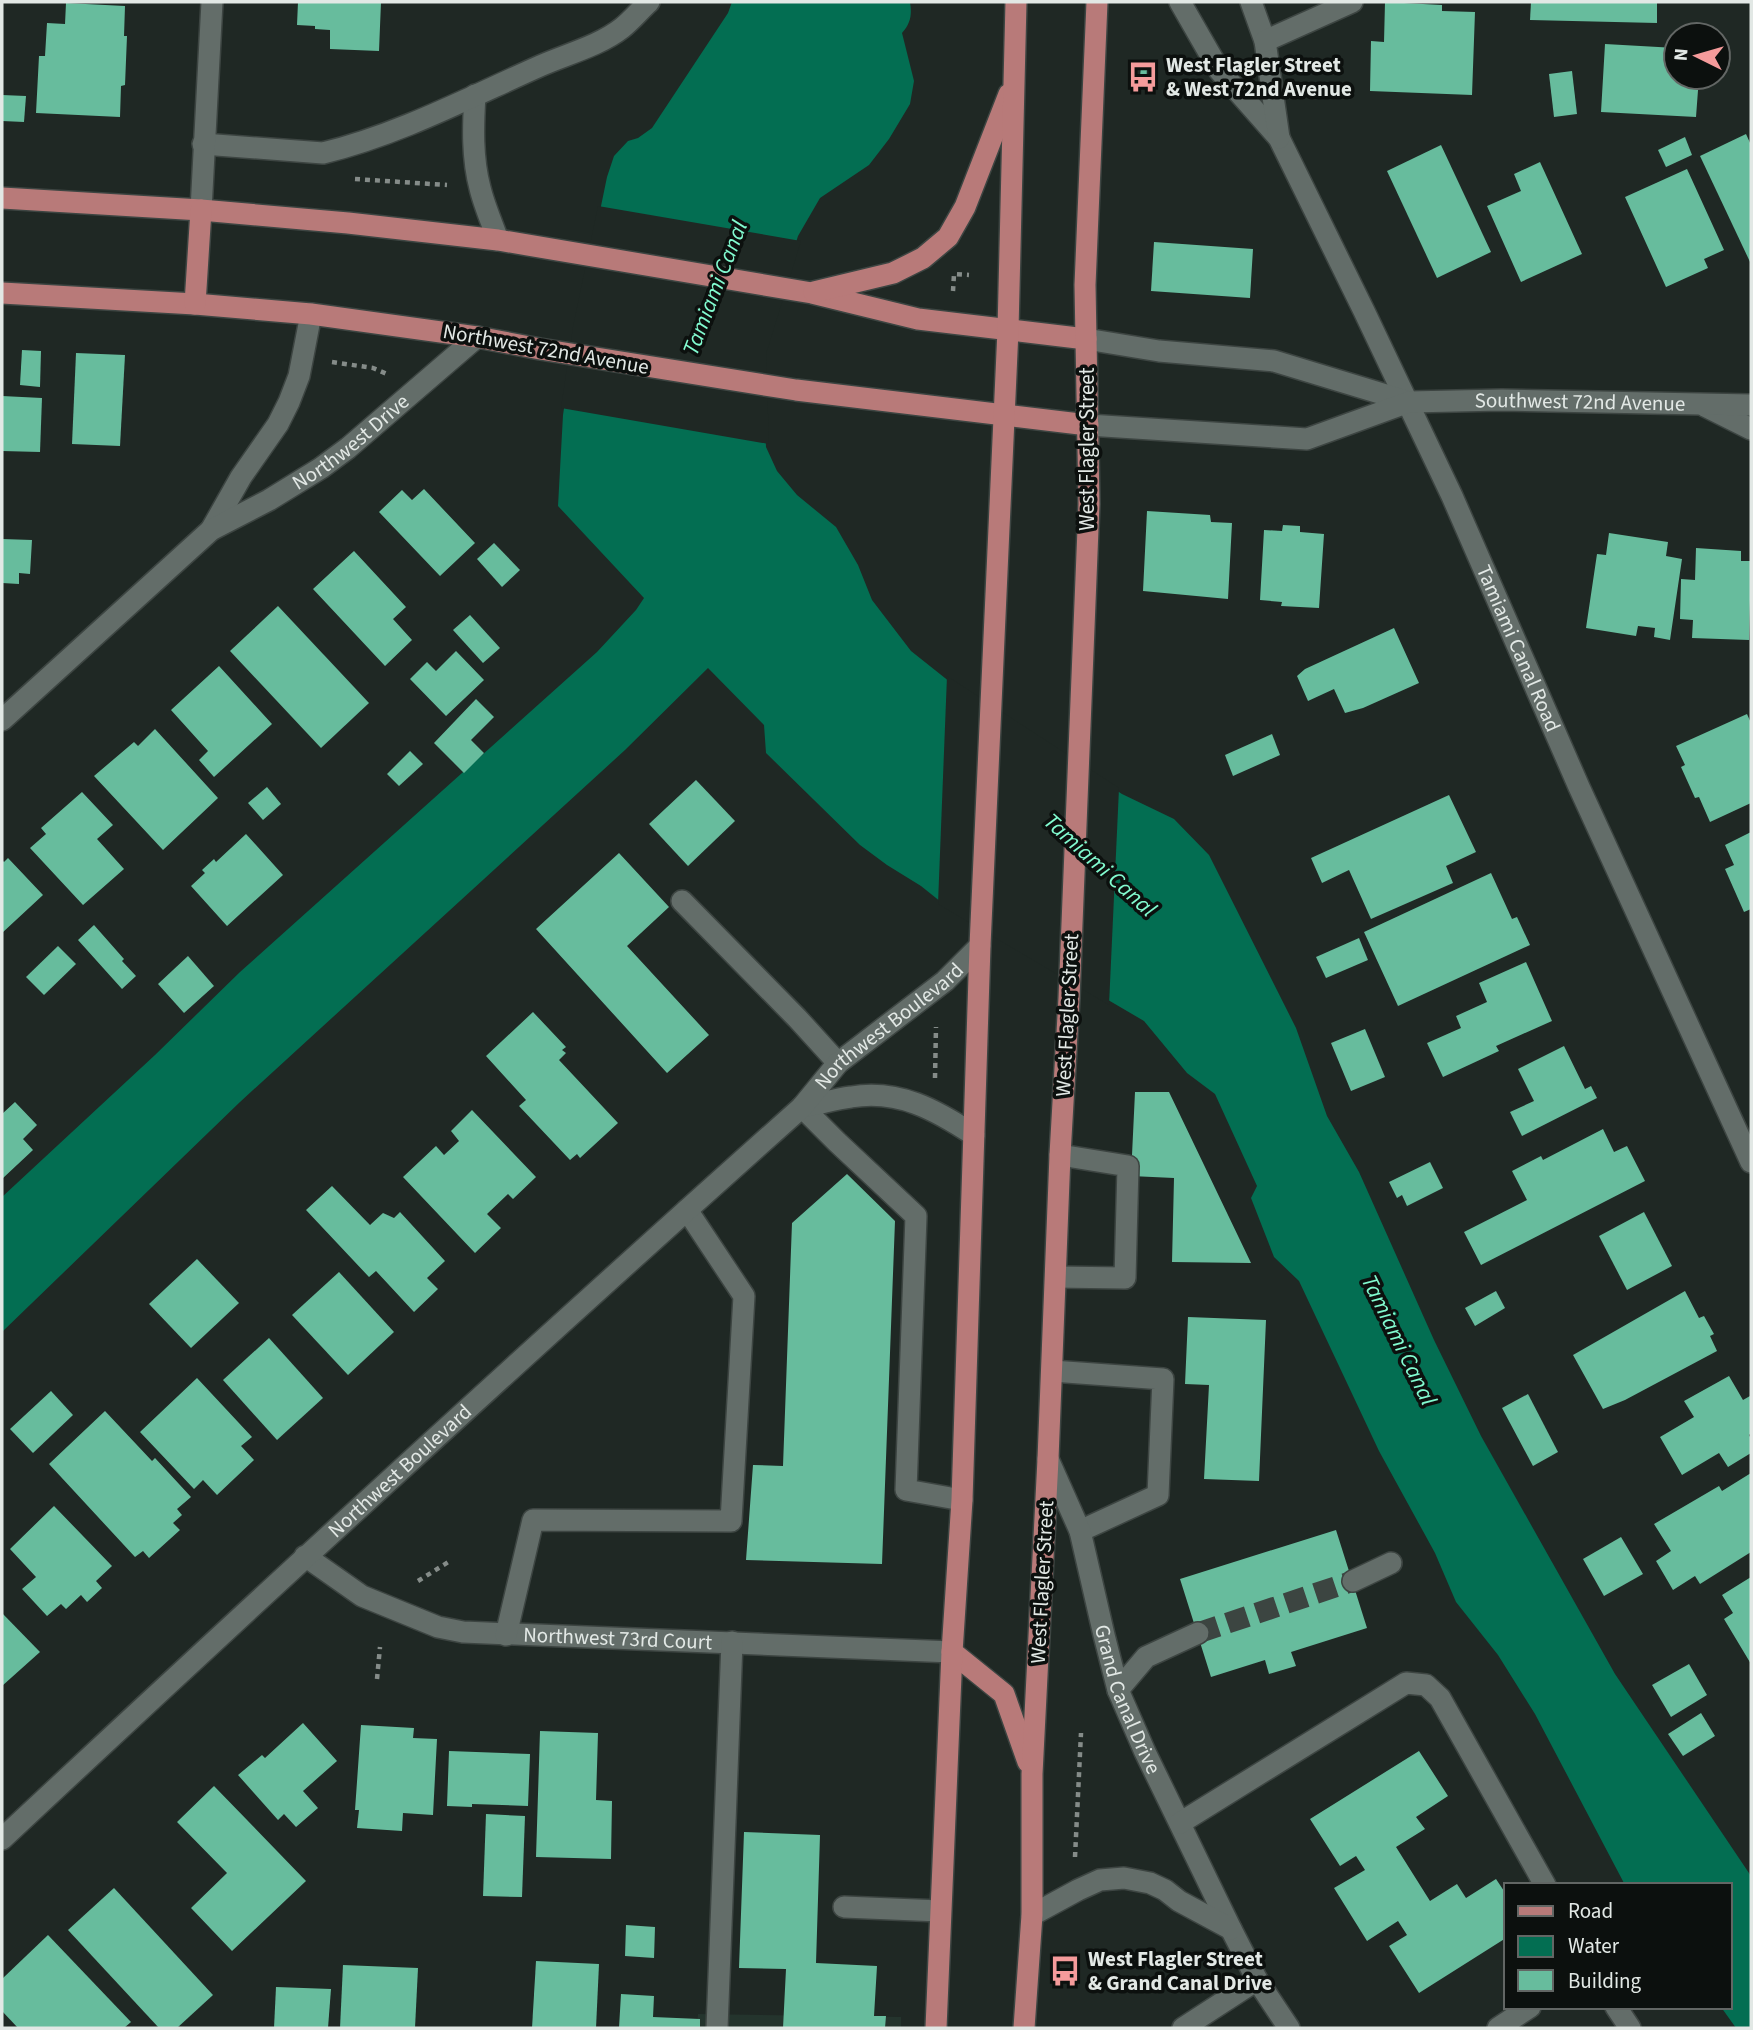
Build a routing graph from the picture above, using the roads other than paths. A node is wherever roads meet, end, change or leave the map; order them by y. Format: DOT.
graph roads {
  1 [pos="212,2"];
  2 [pos="649,2"];
  3 [pos="1016,2"];
  4 [pos="1097,2"];
  5 [pos="1180,2"];
  6 [pos="1251,2"];
  7 [pos="1352,2"];
  8 [pos="1265,41"];
  9 [pos="1014,80"];
  10 [pos="475,95"];
  11 [pos="1279,138"];
  12 [pos="203,145"];
  13 [pos="2,198"];
  14 [pos="201,210"];
  15 [pos="498,240"];
  16 [pos="2,293"];
  17 [pos="812,293"];
  18 [pos="195,304"];
  19 [pos="311,314"];
  20 [pos="1008,330"];
  21 [pos="477,337"];
  22 [pos="1086,339"];
  23 [pos="1409,402"];
  24 [pos="1700,404"];
  25 [pos="1751,405"];
  26 [pos="1004,415"];
  27 [pos="1088,425"];
  28 [pos="1751,429"];
  29 [pos="211,530"];
  30 [pos="2,720"];
  31 [pos="682,901"];
  32 [pos="980,946"];
  33 [pos="838,1063"];
  34 [pos="802,1108"];
  35 [pos="974,1135"];
  36 [pos="1060,1155"];
  37 [pos="1751,1162"];
  38 [pos="687,1210"];
  39 [pos="1056,1277"];
  40 [pos="1052,1371"];
  41 [pos="1048,1459"];
  42 [pos="962,1500"];
  43 [pos="1080,1531"];
  44 [pos="305,1556"];
  45 [pos="1391,1563"];
  46 [pos="1353,1581"];
  47 [pos="1198,1633"];
  48 [pos="506,1635"];
  49 [pos="732,1642"];
  50 [pos="952,1652"];
  51 [pos="1118,1690"];
  52 [pos="1032,1774"];
  53 [pos="1180,1823"];
  54 [pos="2,1839"];
  55 [pos="1544,1883"];
  56 [pos="844,1907"];
  57 [pos="940,1911"];
  58 [pos="1032,1915"];
  59 [pos="1231,1929"];
  60 [pos="1257,1980"];
  61 [pos="1527,2009"];
  62 [pos="1617,2009"];
  63 [pos="717,2028"];
  64 [pos="936,2028"];
  65 [pos="1024,2028"];
  66 [pos="1184,2028"];
  67 [pos="1289,2028"];
  68 [pos="1497,2028"];
  69 [pos="1630,2028"];
  1 -- 12 [label="street"];
  2 -- 10 [label="street"];
  3 -- 9 [label="main road"];
  4 -- 22 [label="main road, West Flagler Street"];
  5 -- 11 [label="street, Tamiami Canal Road"];
  6 -- 8 [label="street, Tamiami Canal Road"];
  7 -- 8 [label="street"];
  8 -- 11 [label="street, Tamiami Canal Road"];
  9 -- 17 [label="main road"];
  9 -- 20 [label="main road"];
  10 -- 12 [label="street"];
  10 -- 15 [label="street"];
  11 -- 23 [label="street, Tamiami Canal Road"];
  12 -- 14 [label="street"];
  13 -- 14 [label="main road"];
  14 -- 15 [label="main road"];
  14 -- 18 [label="main road"];
  15 -- 17 [label="main road"];
  16 -- 18 [label="main road, Northwest 72nd Avenue"];
  17 -- 20 [label="main road"];
  18 -- 19 [label="main road, Northwest 72nd Avenue"];
  19 -- 21 [label="main road, Northwest 72nd Avenue"];
  19 -- 29 [label="street, Northwest Drive"];
  20 -- 22 [label="main road"];
  20 -- 26 [label="main road"];
  21 -- 26 [label="main road, Northwest 72nd Avenue"];
  21 -- 29 [label="street, Northwest Drive"];
  22 -- 23 [label="street, Southwest 72nd Avenue"];
  22 -- 27 [label="main road, West Flagler Street"];
  23 -- 24 [label="street, Southwest 72nd Avenue"];
  23 -- 27 [label="street, Southwest 72nd Avenue"];
  23 -- 37 [label="street, Tamiami Canal Road"];
  24 -- 25 [label="street, Southwest 72nd Avenue"];
  24 -- 28 [label="street"];
  26 -- 27 [label="main road, Northwest 72nd Avenue"];
  26 -- 32 [label="main road"];
  27 -- 36 [label="main road, West Flagler Street"];
  29 -- 30 [label="street, Northwest Drive"];
  31 -- 33 [label="street"];
  32 -- 33 [label="street, Northwest Boulevard"];
  32 -- 35 [label="main road"];
  33 -- 34 [label="street, Northwest Boulevard"];
  34 -- 35 [label="street, Northwest Boulevard"];
  34 -- 38 [label="street, Northwest Boulevard"];
  34 -- 42 [label="street"];
  35 -- 42 [label="main road"];
  36 -- 39 [label="main road, West Flagler Street"];
  36 -- 39 [label="street"];
  38 -- 44 [label="street, Northwest Boulevard"];
  38 -- 48 [label="street"];
  39 -- 40 [label="main road, West Flagler Street"];
  40 -- 41 [label="main road, West Flagler Street"];
  40 -- 43 [label="street"];
  41 -- 43 [label="street, Grand Canal Drive"];
  41 -- 52 [label="main road, West Flagler Street"];
  42 -- 50 [label="main road"];
  43 -- 51 [label="street, Grand Canal Drive"];
  44 -- 48 [label="street, Northwest 73rd Court"];
  44 -- 54 [label="street, Northwest Boulevard"];
  45 -- 46 [label="street"];
  47 -- 51 [label="street"];
  48 -- 49 [label="street, Northwest 73rd Court"];
  49 -- 50 [label="street, Northwest 73rd Court"];
  49 -- 63 [label="street"];
  50 -- 52 [label="main road"];
  50 -- 57 [label="main road"];
  51 -- 53 [label="street, Grand Canal Drive"];
  52 -- 58 [label="main road, West Flagler Street"];
  53 -- 55 [label="street"];
  53 -- 59 [label="street, Grand Canal Drive"];
  56 -- 57 [label="street"];
  57 -- 64 [label="main road"];
  58 -- 59 [label="street"];
  58 -- 65 [label="main road, West Flagler Street"];
  59 -- 60 [label="street, Grand Canal Drive"];
  60 -- 66 [label="street"];
  60 -- 67 [label="street, Grand Canal Drive"];
  61 -- 68 [label="street"];
  62 -- 69 [label="street"];
}
